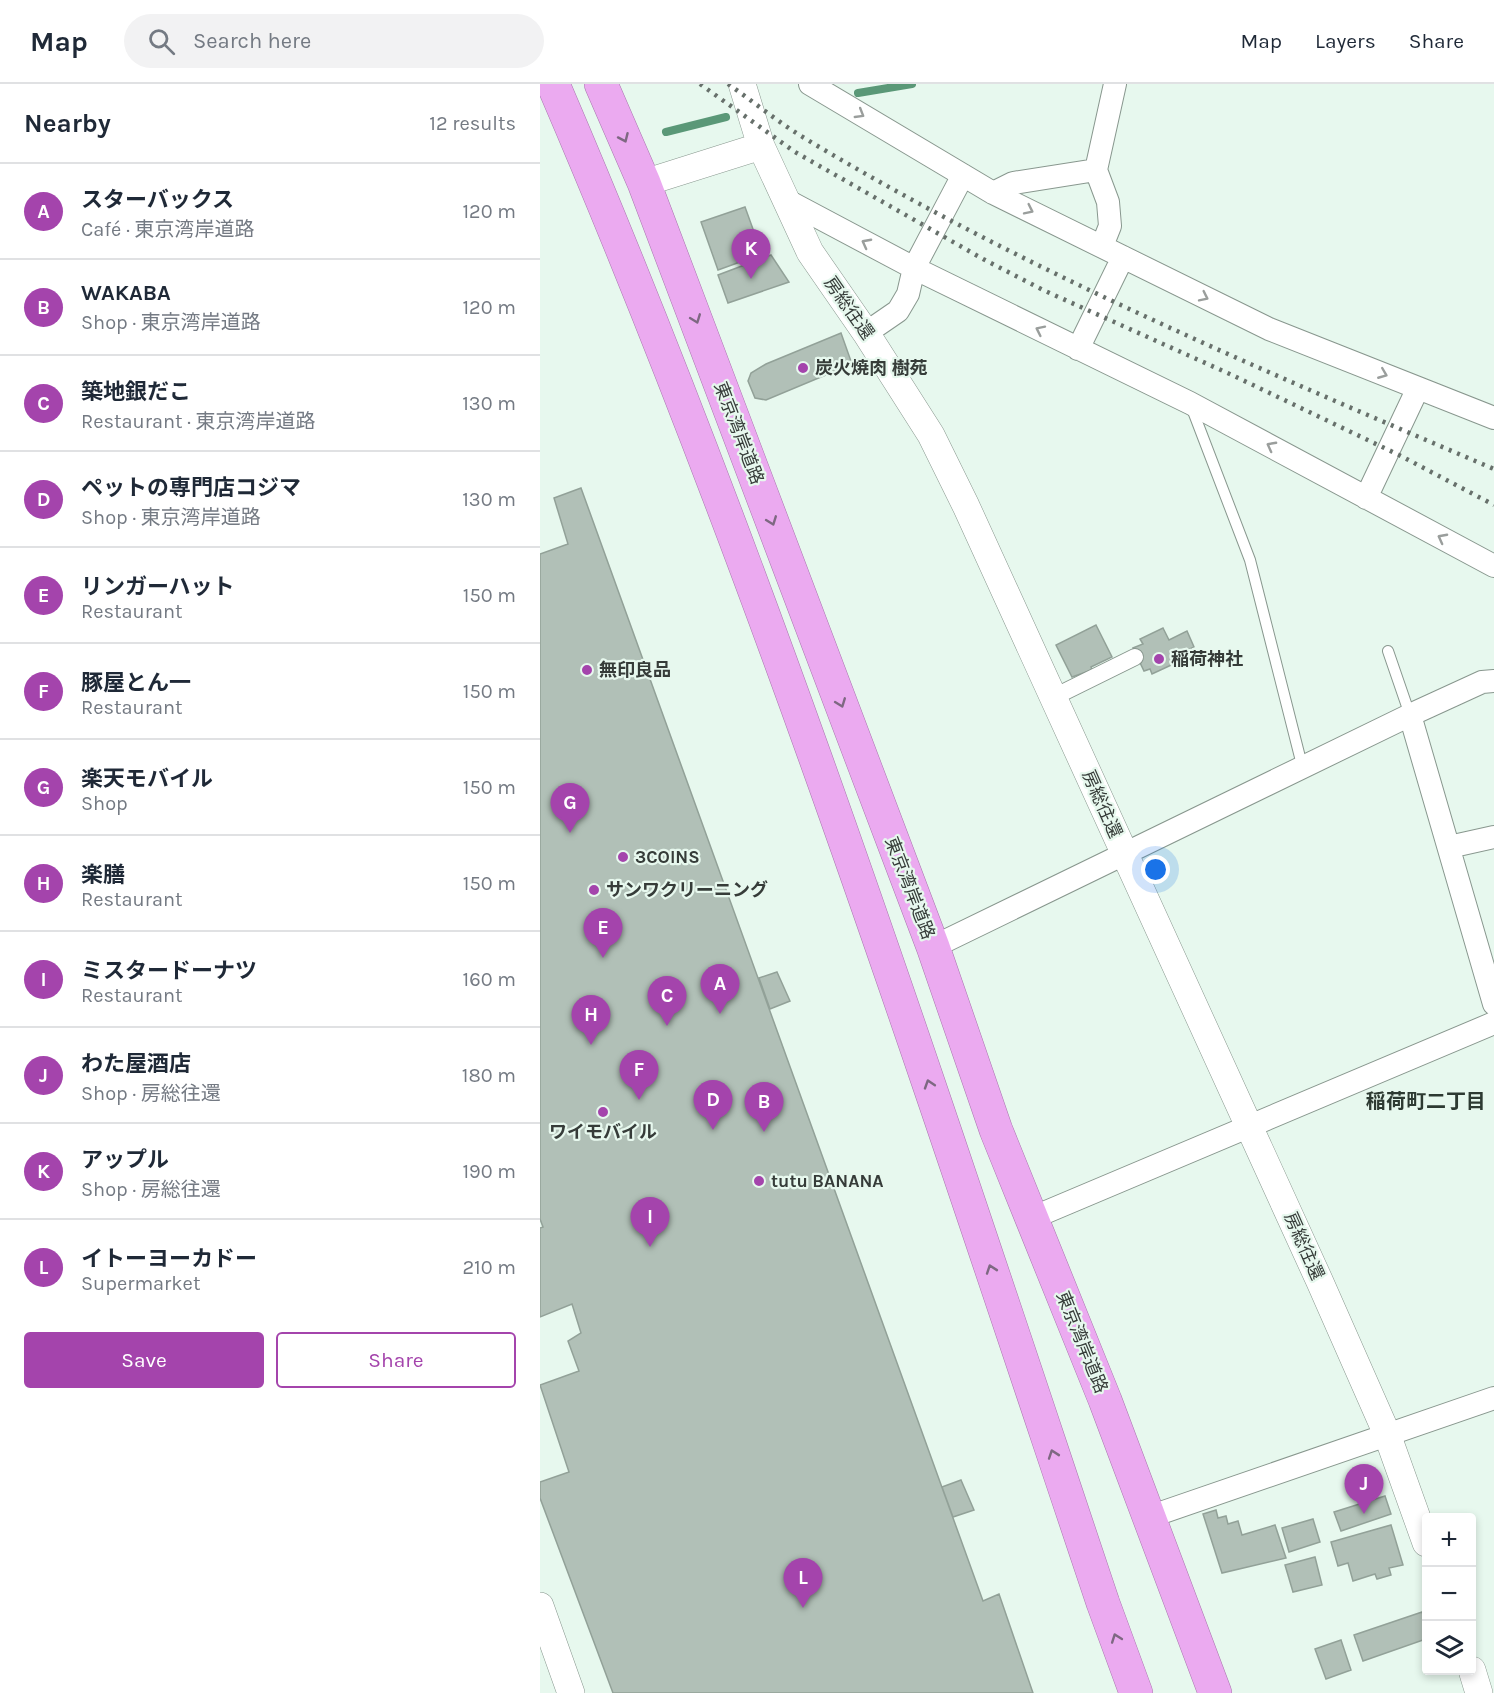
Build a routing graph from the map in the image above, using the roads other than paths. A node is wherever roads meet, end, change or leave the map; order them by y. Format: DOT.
graph roads {
  1 [pos="553,84"];
  2 [pos="601,84"];
  3 [pos="742,84"];
  4 [pos="810,84"];
  5 [pos="1115,84"];
  6 [pos="761,146"];
  7 [pos="1096,170"];
  8 [pos="963,175"];
  9 [pos="644,183"];
  10 [pos="993,193"];
  11 [pos="786,200"];
  12 [pos="1102,246"];
  13 [pos="1123,256"];
  14 [pos="914,268"];
  15 [pos="866,333"];
  16 [pos="1078,349"];
  17 [pos="1418,388"];
  18 [pos="1190,403"];
  19 [pos="1494,418"];
  20 [pos="1366,498"];
  21 [pos="1494,566"];
  22 [pos="1388,651"];
  23 [pos="1135,657"];
  24 [pos="1494,681"];
  25 [pos="1054,697"];
  26 [pos="1410,715"];
  27 [pos="1303,769"];
  28 [pos="1494,837"];
  29 [pos="1449,847"];
  30 [pos="1125,854"];
  31 [pos="933,947"];
  32 [pos="1494,1004"];
  33 [pos="1494,1023"];
  34 [pos="1249,1125"];
  35 [pos="1032,1218"];
  36 [pos="1494,1398"];
  37 [pos="1387,1434"];
  38 [pos="1149,1517"];
  39 [pos="1422,1532"];
  40 [pos="540,1606"];
  41 [pos="1474,1675"];
  42 [pos="571,1693"];
  43 [pos="1136,1693"];
  44 [pos="1215,1693"];
  45 [pos="1479,1693"];
  43 -- 1 [label="highway, one-way"];
  2 -- 9 [label="highway, 東京湾岸道路, one-way"];
  3 -- 6 [label="street, 房総往還"];
  4 -- 8 [label="street, one-way"];
  5 -- 7 [label="street"];
  6 -- 9 [label="street"];
  6 -- 11 [label="street, 房総往還"];
  7 -- 10 [label="street"];
  7 -- 12 [label="street"];
  8 -- 10 [label="street"];
  8 -- 14 [label="street"];
  9 -- 31 [label="highway, 東京湾岸道路, one-way"];
  10 -- 12 [label="street, one-way"];
  14 -- 11 [label="street, one-way"];
  11 -- 15 [label="street, 房総往還"];
  12 -- 13 [label="street"];
  13 -- 16 [label="street"];
  13 -- 17 [label="street, one-way"];
  14 -- 15 [label="street"];
  16 -- 14 [label="street, one-way"];
  15 -- 25 [label="street, 房総往還"];
  16 -- 18 [label="street"];
  17 -- 19 [label="street"];
  17 -- 20 [label="street"];
  20 -- 18 [label="street, one-way"];
  18 -- 27 [label="lane"];
  21 -- 20 [label="street, one-way"];
  22 -- 26 [label="lane"];
  23 -- 25 [label="street"];
  24 -- 26 [label="street"];
  25 -- 30 [label="street, 房総往還"];
  26 -- 27 [label="street"];
  26 -- 29 [label="street"];
  27 -- 30 [label="street"];
  28 -- 29 [label="street"];
  29 -- 32 [label="street"];
  30 -- 31 [label="street"];
  30 -- 34 [label="street, 房総往還"];
  31 -- 35 [label="highway, 東京湾岸道路"];
  33 -- 34 [label="street"];
  34 -- 35 [label="street"];
  34 -- 37 [label="street, 房総往還"];
  35 -- 38 [label="highway, 東京湾岸道路"];
  36 -- 37 [label="street"];
  37 -- 38 [label="street"];
  37 -- 39 [label="street, 房総往還"];
  38 -- 44 [label="highway, 東京湾岸道路"];
  40 -- 42 [label="street"];
  41 -- 45 [label="street"];
}
